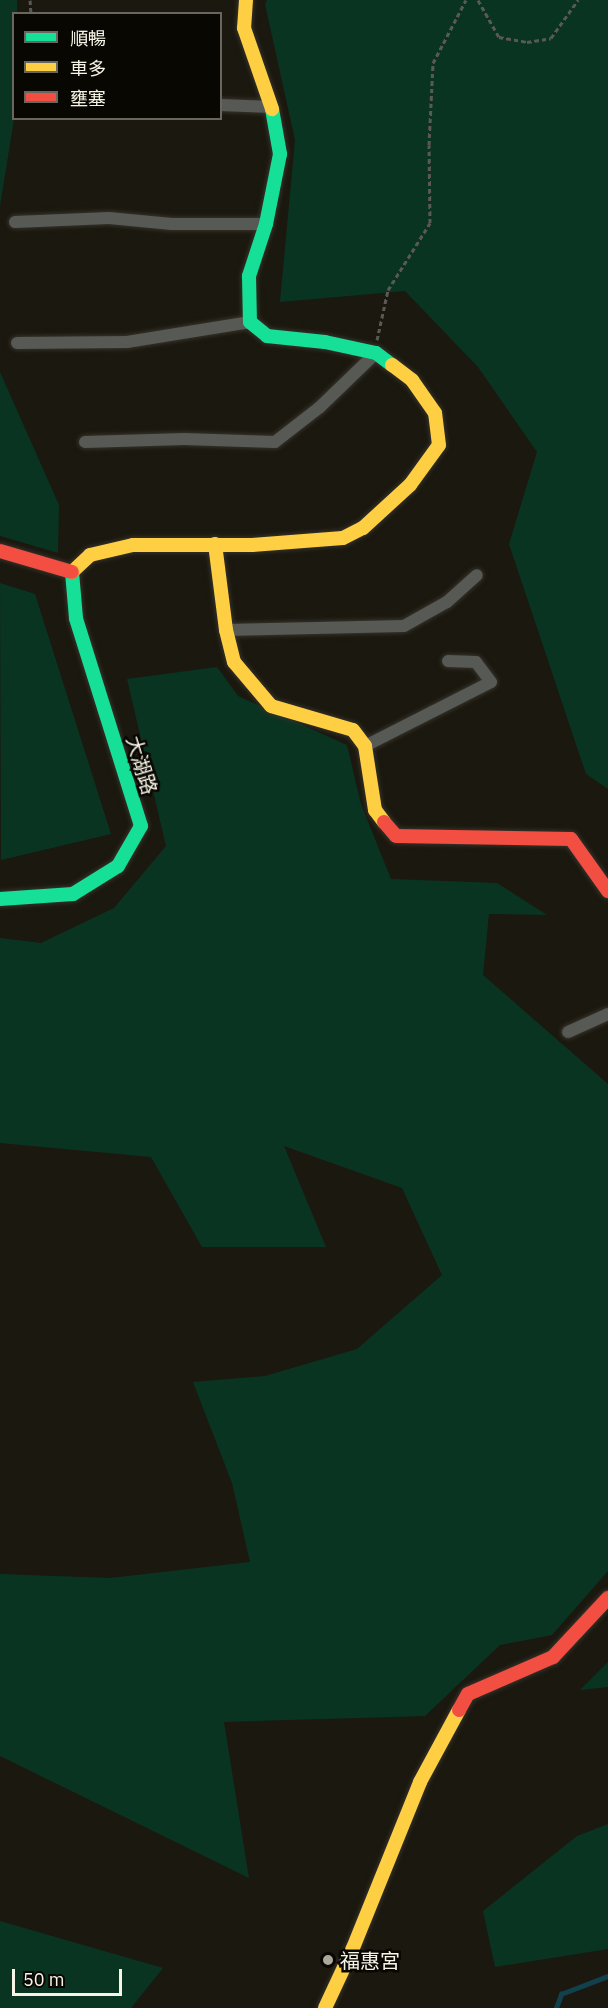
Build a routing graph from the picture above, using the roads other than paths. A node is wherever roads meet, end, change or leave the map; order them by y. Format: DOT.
graph roads {
  1 [pos="246,0"];
  2 [pos="222,105"];
  3 [pos="272,107"];
  4 [pos="15,222"];
  5 [pos="266,224"];
  6 [pos="250,322"];
  7 [pos="17,343"];
  8 [pos="376,349"];
  9 [pos="85,442"];
  10 [pos="215,544"];
  11 [pos="0,551"];
  12 [pos="72,572"];
  13 [pos="477,575"];
  14 [pos="226,630"];
  15 [pos="448,661"];
  16 [pos="364,746"];
  17 [pos="608,891"];
  18 [pos="0,899"];
  19 [pos="608,1014"];
  20 [pos="568,1032"];
  21 [pos="608,1598"];
  22 [pos="325,2008"];
  1 -- 3 [label="street"];
  2 -- 3 [label="street"];
  3 -- 5 [label="street"];
  4 -- 5 [label="street"];
  5 -- 6 [label="street"];
  6 -- 7 [label="street"];
  6 -- 8 [label="street"];
  8 -- 9 [label="street"];
  8 -- 10 [label="street"];
  10 -- 12 [label="street"];
  10 -- 14 [label="street"];
  11 -- 12 [label="street"];
  12 -- 18 [label="street, 大湖路"];
  13 -- 14 [label="street"];
  14 -- 16 [label="street"];
  15 -- 16 [label="street"];
  16 -- 17 [label="street"];
  19 -- 20 [label="street"];
  21 -- 22 [label="street"];
}
